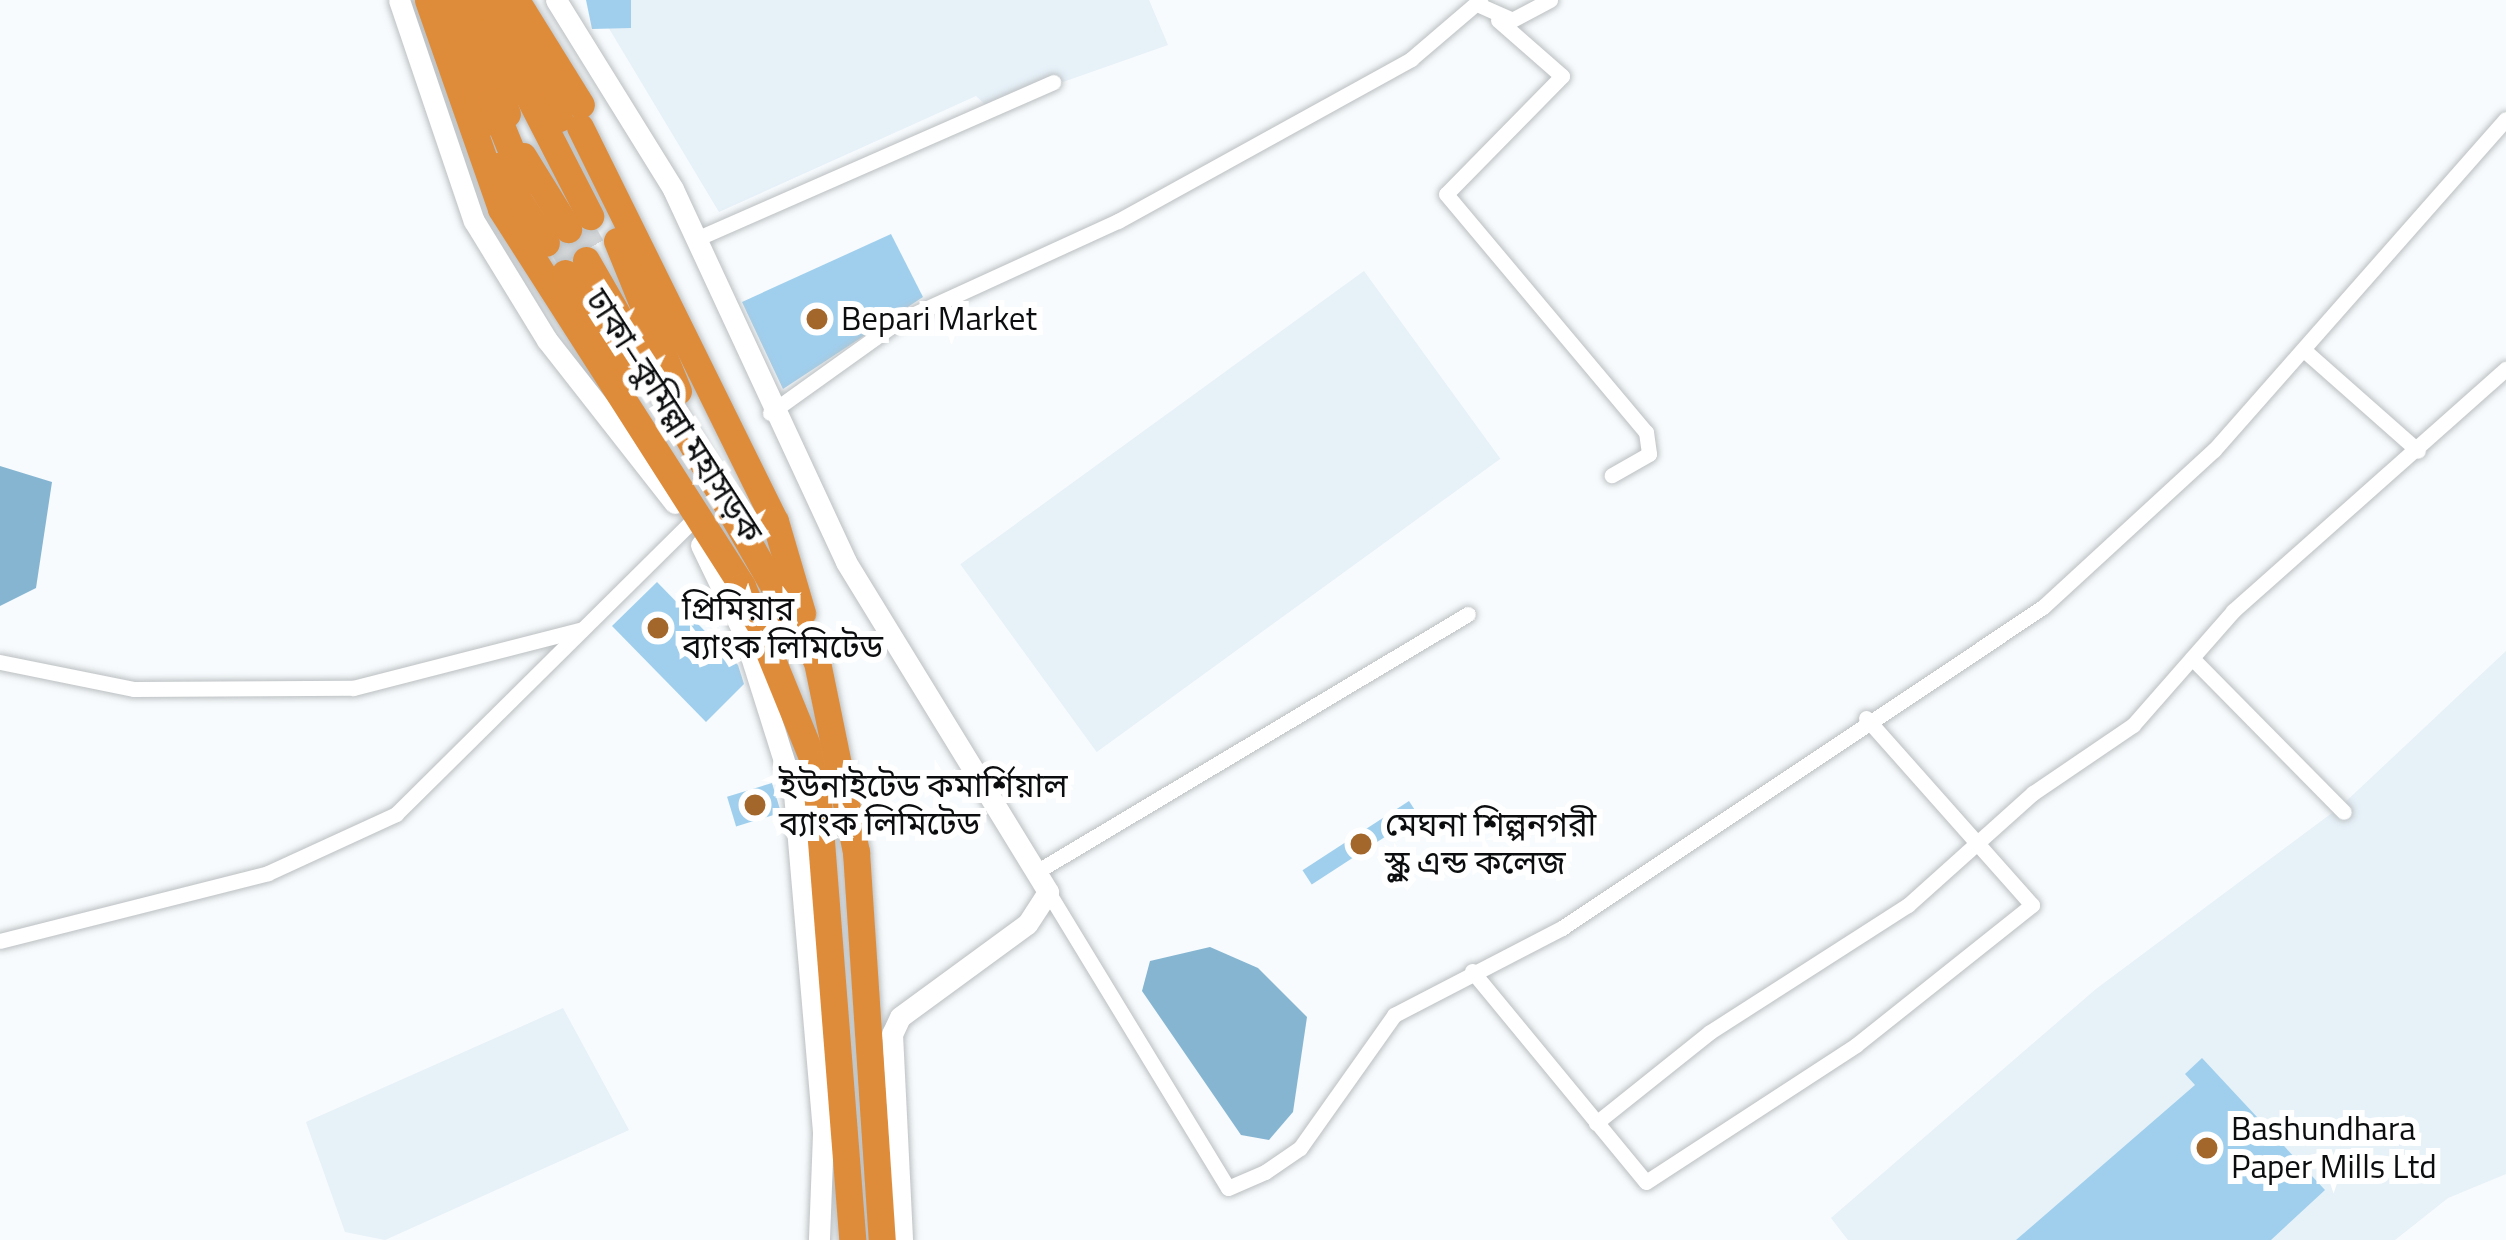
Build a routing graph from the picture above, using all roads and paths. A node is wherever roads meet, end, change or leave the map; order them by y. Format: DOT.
graph roads {
  1 [pos="399,0"];
  2 [pos="428,0"];
  3 [pos="469,0"];
  4 [pos="496,0"];
  5 [pos="506,0"];
  6 [pos="516,0"];
  7 [pos="556,0"];
  8 [pos="1550,0"];
  9 [pos="1479,3"];
  10 [pos="1498,20"];
  11 [pos="1054,82"];
  12 [pos="575,119"];
  13 [pos="2506,119"];
  14 [pos="579,222"];
  15 [pos="698,238"];
  16 [pos="2304,350"];
  17 [pos="2506,369"];
  18 [pos="770,413"];
  19 [pos="2418,451"];
  20 [pos="699,452"];
  21 [pos="1612,475"];
  22 [pos="689,524"];
  23 [pos="1468,614"];
  24 [pos="585,628"];
  25 [pos="2192,658"];
  26 [pos="0,662"];
  27 [pos="817,662"];
  28 [pos="1867,718"];
  29 [pos="2344,812"];
  30 [pos="1978,843"];
  31 [pos="1042,882"];
  32 [pos="0,941"];
  33 [pos="1472,971"];
  34 [pos="1596,1123"];
  35 [pos="819,1240"];
  36 [pos="852,1240"];
  37 [pos="882,1240"];
  38 [pos="902,1240"];
  1 -- 22 [label="street"];
  2 -- 36 [label="highway, ঢাকা–কুমিল্লা মহাসড়ক"];
  3 -- 14 [label="highway, ঢাকা–কুমিল্লা মহাসড়ক"];
  3 -- 14 [label="highway, ঢাকা–কুমিল্লা মহাসড়ক"];
  4 -- 12 [label="highway, ঢাকা–কুমিল্লা মহাসড়ক"];
  5 -- 12 [label="highway, ঢাকা–কুমিল্লা মহাসড়ক"];
  6 -- 12 [label="highway, ঢাকা–কুমিল্লা মহাসড়ক"];
  7 -- 15 [label="street"];
  8 -- 10 [label="street"];
  9 -- 10 [label="street"];
  9 -- 18 [label="street"];
  10 -- 21 [label="street"];
  11 -- 15 [label="street"];
  12 -- 14 [label="highway, ঢাকা–কুমিল্লা মহাসড়ক"];
  13 -- 16 [label="street"];
  14 -- 27 [label="highway, ঢাকা–কুমিল্লা মহাসড়ক"];
  15 -- 18 [label="street"];
  16 -- 19 [label="street"];
  16 -- 28 [label="street"];
  17 -- 19 [label="street"];
  18 -- 31 [label="street"];
  19 -- 25 [label="street"];
  20 -- 20 [label="highway, ঢাকা–কুমিল্লা মহাসড়ক"];
  20 -- 27 [label="highway, ঢাকা–কুমিল্লা মহাসড়ক"];
  22 -- 24 [label="street"];
  22 -- 35 [label="street"];
  23 -- 31 [label="street"];
  24 -- 26 [label="street"];
  24 -- 32 [label="street"];
  25 -- 29 [label="street"];
  25 -- 30 [label="street"];
  27 -- 37 [label="highway, ঢাকা–কুমিল্লা মহাসড়ক"];
  28 -- 30 [label="street"];
  28 -- 33 [label="street"];
  30 -- 34 [label="street"];
  30 -- 34 [label="street"];
  31 -- 33 [label="street"];
  31 -- 38 [label="street"];
  33 -- 34 [label="street"];
}
